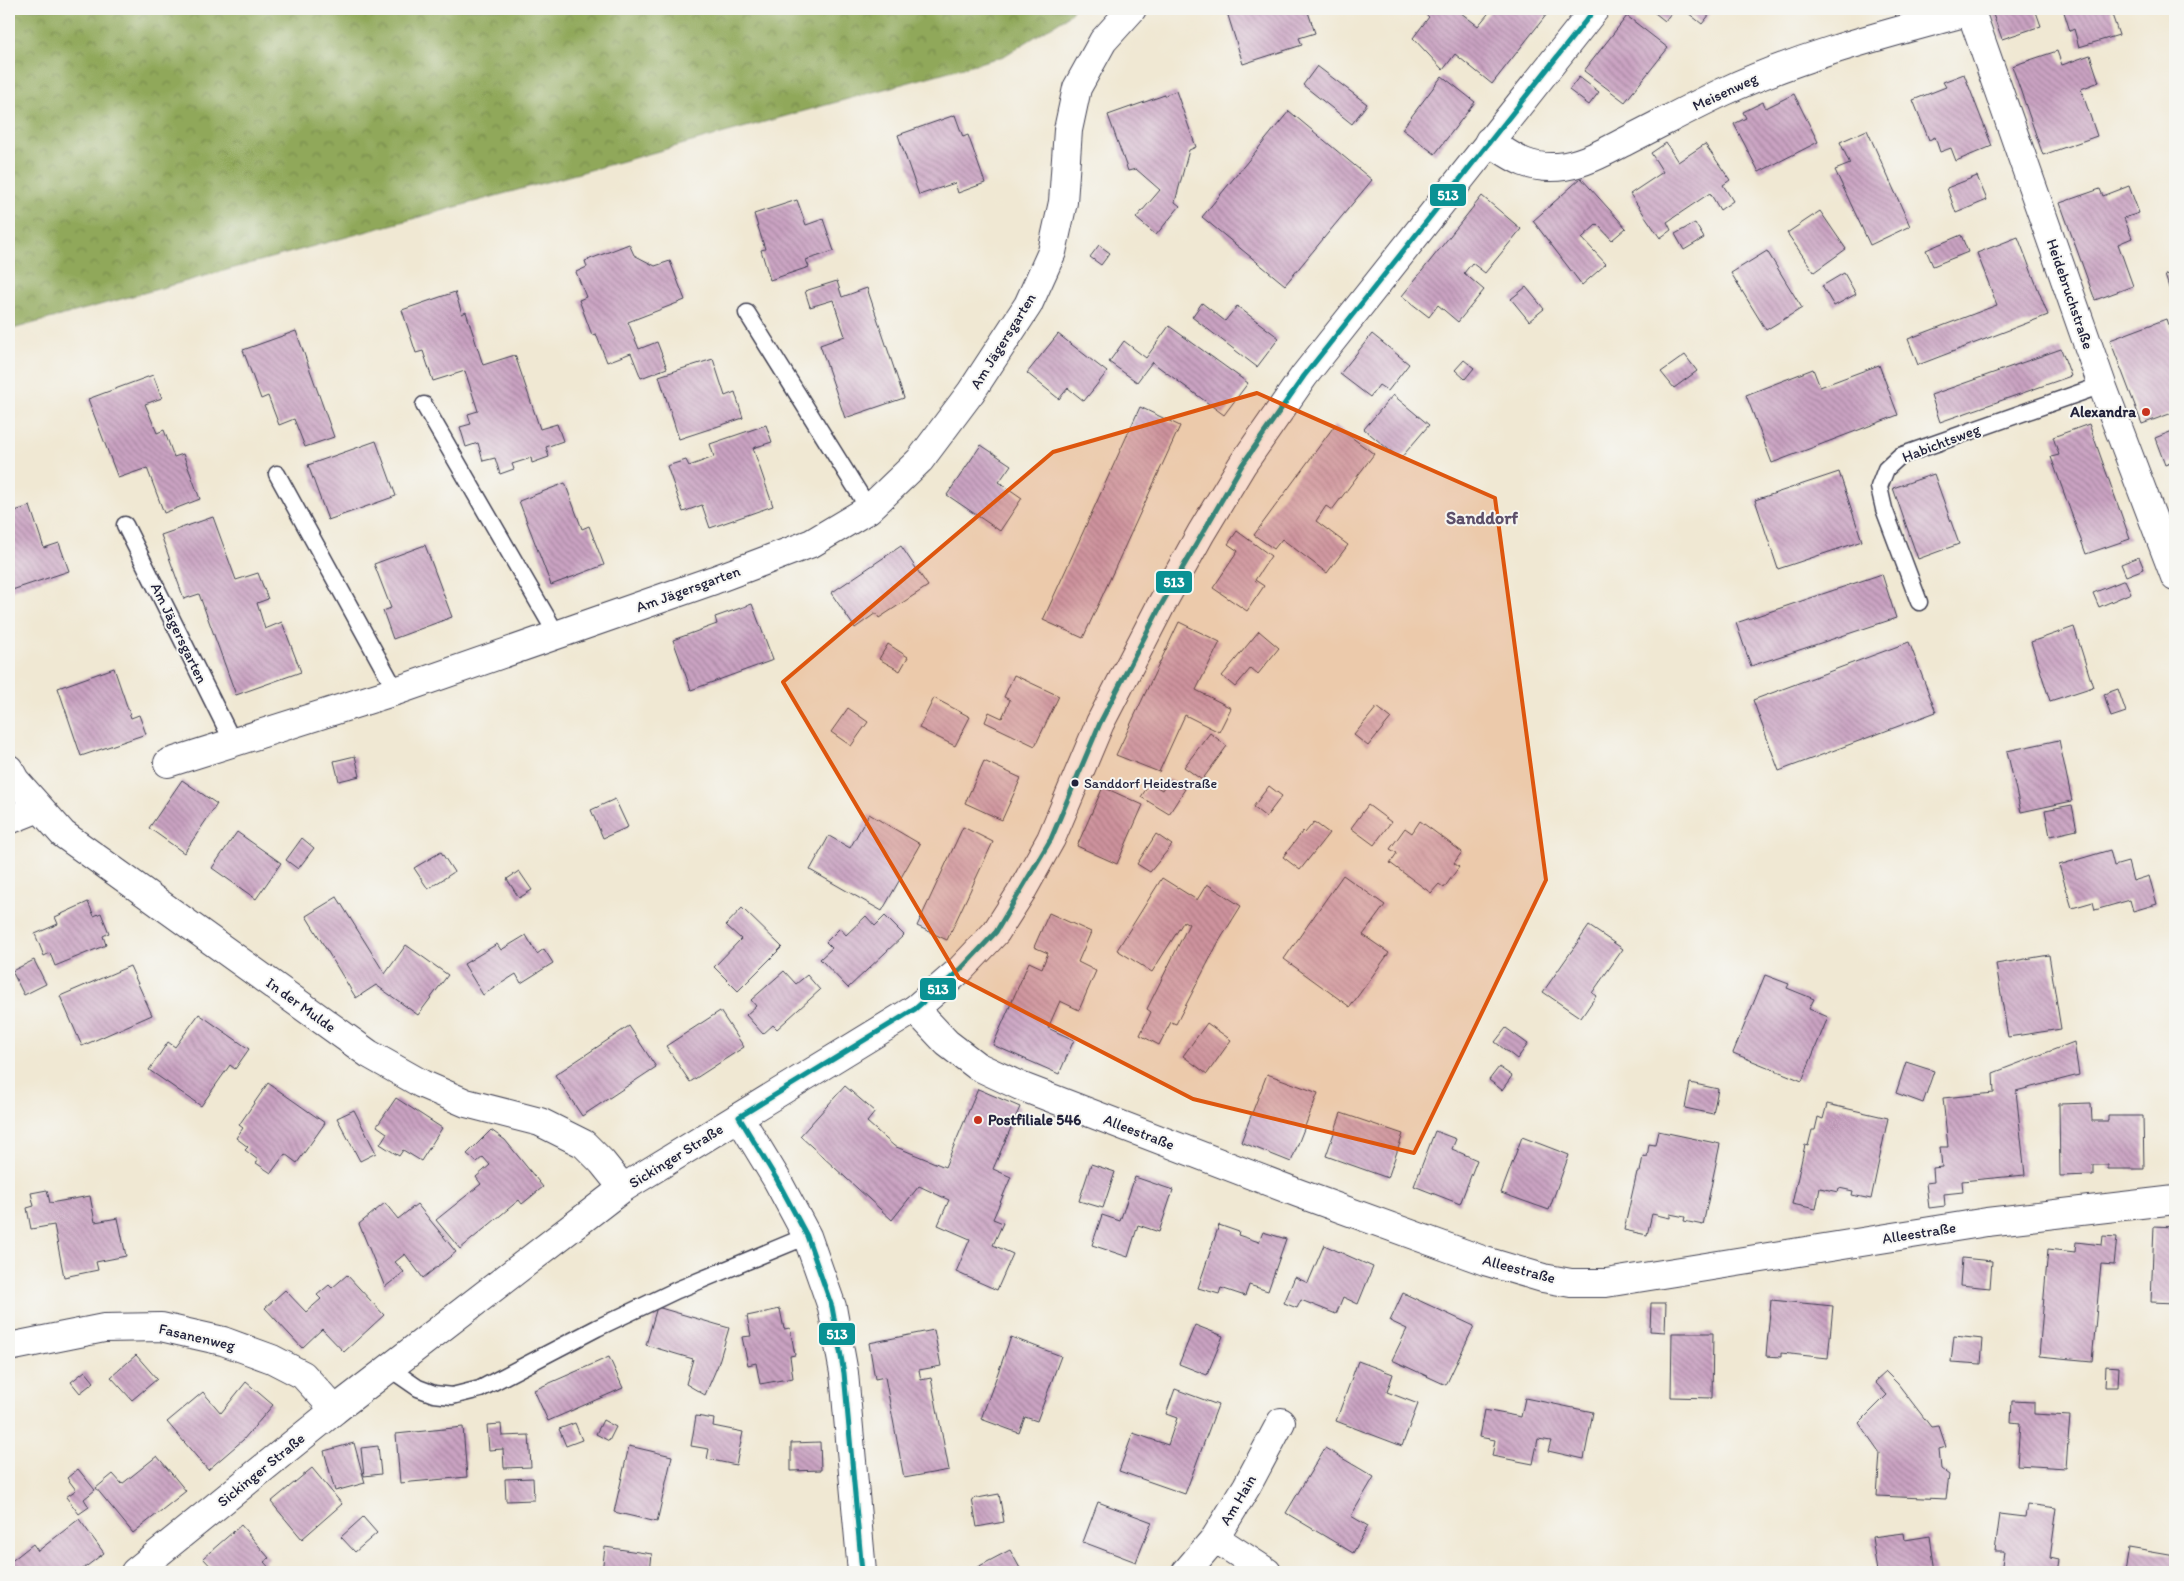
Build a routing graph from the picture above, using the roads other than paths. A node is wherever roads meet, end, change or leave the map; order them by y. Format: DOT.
graph roads {
  1 [pos="1132,9"];
  2 [pos="1595,9"];
  3 [pos="1971,10"];
  4 [pos="1489,141"];
  5 [pos="747,314"];
  6 [pos="2102,385"];
  7 [pos="424,405"];
  8 [pos="277,474"];
  9 [pos="869,509"];
  10 [pos="125,525"];
  11 [pos="2175,577"];
  12 [pos="1919,602"];
  13 [pos="558,635"];
  14 [pos="396,691"];
  15 [pos="233,742"];
  16 [pos="168,763"];
  17 [pos="9,769"];
  18 [pos="39,808"];
  19 [pos="9,820"];
  20 [pos="914,1010"];
  21 [pos="739,1117"];
  22 [pos="623,1188"];
  23 [pos="2175,1200"];
  24 [pos="807,1236"];
  25 [pos="9,1347"];
  26 [pos="388,1368"];
  27 [pos="335,1410"];
  28 [pos="1281,1422"];
  29 [pos="1215,1538"];
  30 [pos="135,1572"];
  31 [pos="862,1572"];
  32 [pos="1186,1572"];
  33 [pos="1266,1572"];
  1 -- 9 [label="street, Am Jägersgarten"];
  2 -- 4 [label="street, Sickinger Straße"];
  3 -- 4 [label="street, Meisenweg"];
  3 -- 6 [label="street, Heidebruchstraße"];
  4 -- 20 [label="street, Sickinger Straße"];
  5 -- 9 [label="lane"];
  6 -- 11 [label="street, Heidebruchstraße"];
  6 -- 12 [label="lane, Habichtsweg"];
  7 -- 13 [label="lane"];
  8 -- 14 [label="lane"];
  9 -- 13 [label="street, Am Jägersgarten"];
  10 -- 15 [label="lane, Am Jägersgarten"];
  13 -- 14 [label="street, Am Jägersgarten"];
  14 -- 15 [label="street, Am Jägersgarten"];
  15 -- 16 [label="street, Am Jägersgarten"];
  17 -- 18 [label="street, In der Mulde"];
  18 -- 19 [label="street"];
  18 -- 22 [label="street, In der Mulde"];
  20 -- 21 [label="street, Sickinger Straße"];
  20 -- 23 [label="street, Alleestraße"];
  21 -- 22 [label="street, Sickinger Straße"];
  21 -- 24 [label="street"];
  22 -- 26 [label="street, Sickinger Straße"];
  24 -- 26 [label="lane"];
  24 -- 31 [label="street"];
  25 -- 27 [label="street, Fasanenweg"];
  26 -- 27 [label="street, Sickinger Straße"];
  27 -- 30 [label="street, Sickinger Straße"];
  28 -- 29 [label="street, Am Hain"];
  29 -- 32 [label="street, Am Hain"];
  29 -- 33 [label="street"];
}
